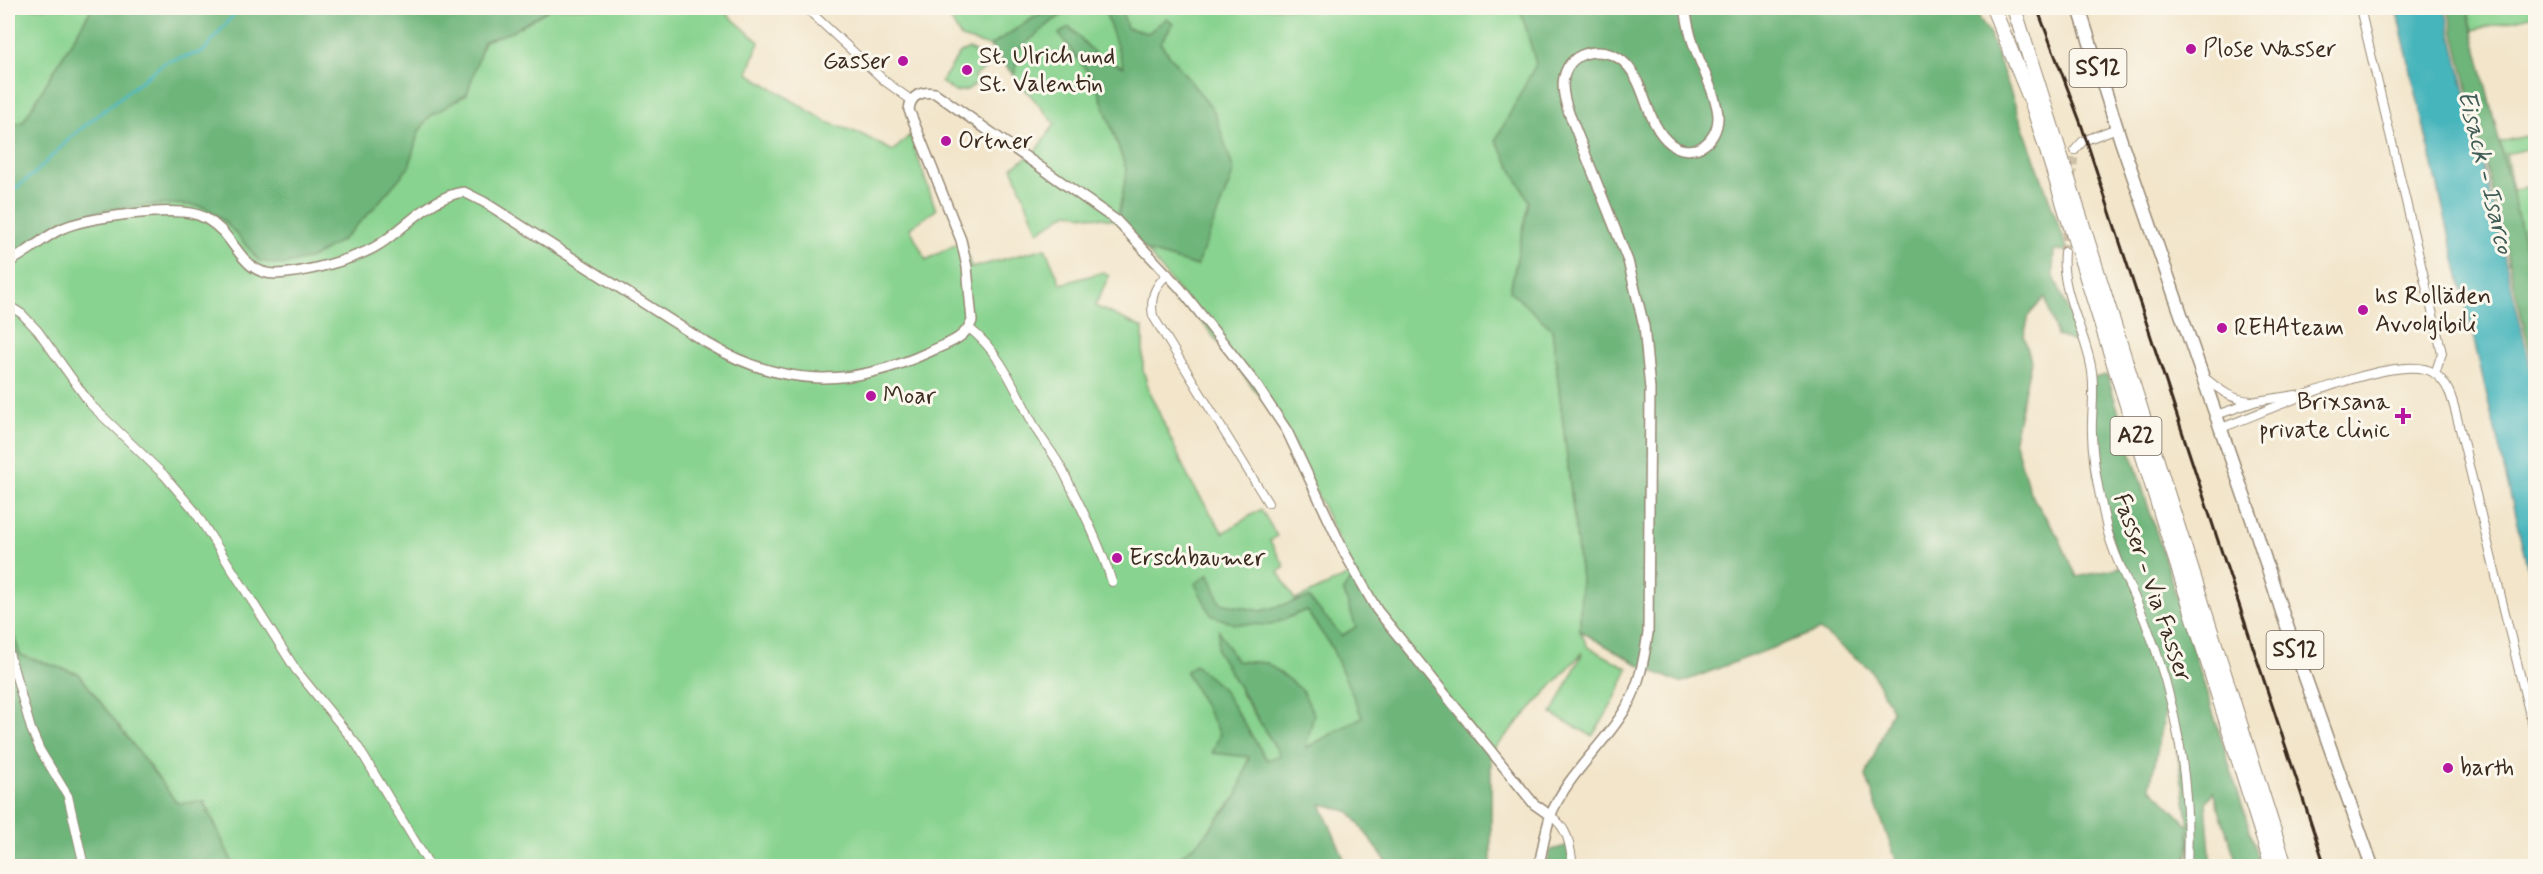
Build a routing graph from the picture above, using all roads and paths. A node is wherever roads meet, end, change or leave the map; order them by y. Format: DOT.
graph roads {
  1 [pos="806,8"];
  2 [pos="1685,8"];
  3 [pos="1993,8"];
  4 [pos="2014,8"];
  5 [pos="2079,8"];
  6 [pos="2360,8"];
  7 [pos="911,100"];
  8 [pos="2117,128"];
  9 [pos="2075,150"];
  10 [pos="2064,252"];
  11 [pos="8,262"];
  12 [pos="1168,274"];
  13 [pos="8,305"];
  14 [pos="969,328"];
  15 [pos="2436,374"];
  16 [pos="2203,377"];
  17 [pos="2307,393"];
  18 [pos="2257,401"];
  19 [pos="2216,415"];
  20 [pos="2221,428"];
  21 [pos="1268,503"];
  22 [pos="1112,582"];
  23 [pos="8,649"];
  24 [pos="2535,740"];
  25 [pos="1551,816"];
  26 [pos="84,867"];
  27 [pos="430,867"];
  28 [pos="1539,867"];
  29 [pos="1573,867"];
  30 [pos="2187,867"];
  31 [pos="2272,867"];
  32 [pos="2285,867"];
  33 [pos="2372,867"];
  1 -- 7 [label="street"];
  2 -- 25 [label="street"];
  3 -- 31 [label="highway, A22"];
  4 -- 32 [label="highway, A22"];
  5 -- 8 [label="main road, SS12"];
  6 -- 15 [label="street"];
  7 -- 12 [label="street"];
  7 -- 14 [label="street"];
  8 -- 9 [label="street"];
  8 -- 16 [label="main road, SS12"];
  10 -- 30 [label="street, Fasser - Via Fasser"];
  11 -- 14 [label="street"];
  12 -- 21 [label="street"];
  12 -- 25 [label="street"];
  13 -- 27 [label="street"];
  14 -- 22 [label="street"];
  15 -- 17 [label="street"];
  15 -- 24 [label="street"];
  16 -- 18 [label="street"];
  16 -- 19 [label="main road, SS12"];
  17 -- 18 [label="street"];
  17 -- 20 [label="street"];
  18 -- 19 [label="street"];
  19 -- 20 [label="main road, SS12"];
  20 -- 33 [label="main road, SS12"];
  23 -- 26 [label="street"];
  25 -- 28 [label="street"];
  25 -- 29 [label="street"];
}
